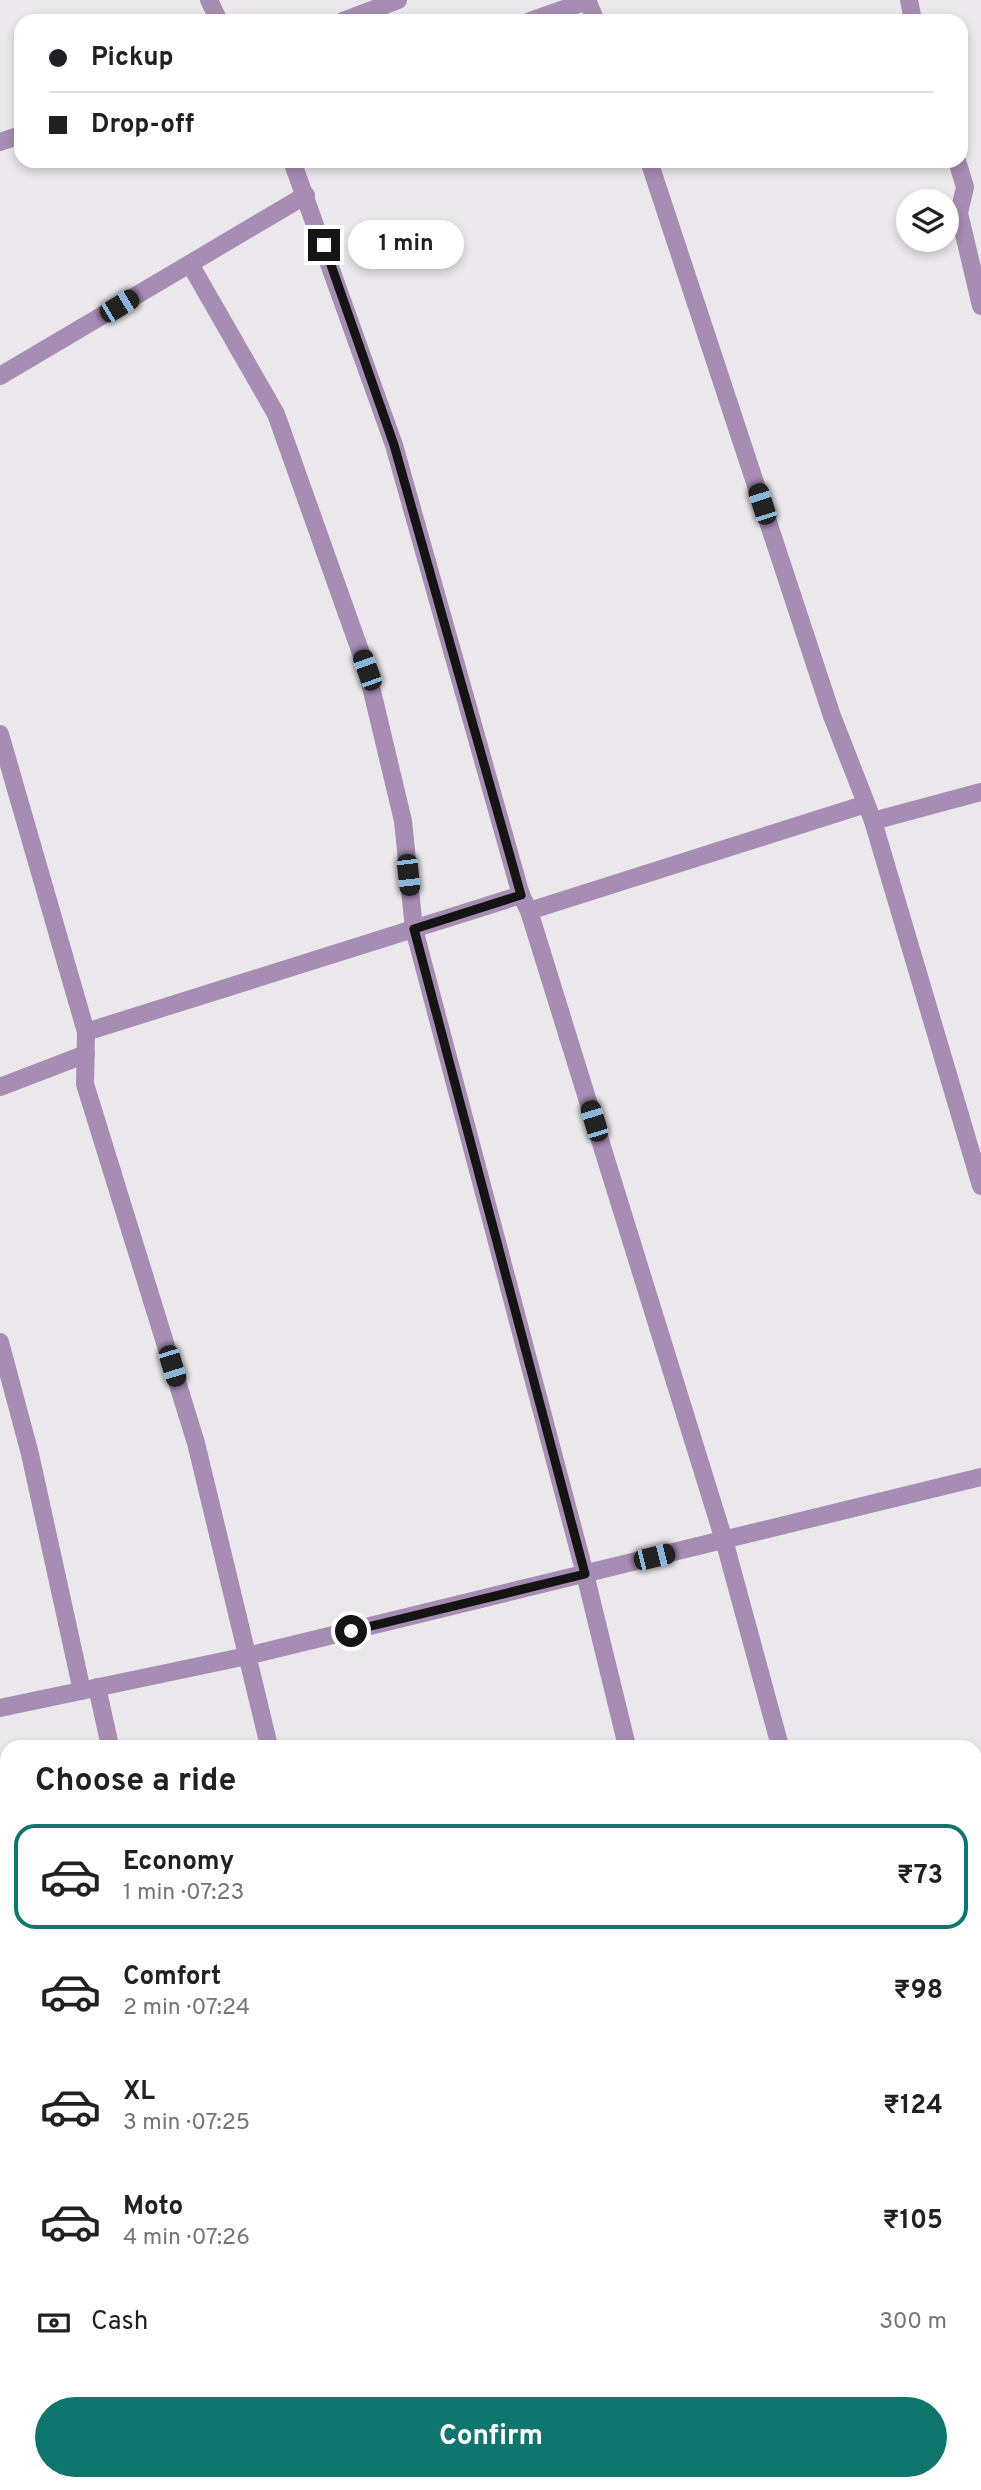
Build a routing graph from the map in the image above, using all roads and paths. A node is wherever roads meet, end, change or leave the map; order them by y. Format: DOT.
graph roads {
  1 [pos="398,0"];
  2 [pos="587,1"];
  3 [pos="361,14"];
  4 [pos="550,14"];
  5 [pos="301,168"];
  6 [pos="651,168"];
  7 [pos="959,168"];
  8 [pos="306,195"];
  9 [pos="190,264"];
  10 [pos="981,306"];
  11 [pos="0,376"];
  12 [pos="0,734"];
  13 [pos="981,792"];
  14 [pos="866,804"];
  15 [pos="873,821"];
  16 [pos="525,903"];
  17 [pos="414,929"];
  18 [pos="86,1032"];
  19 [pos="86,1054"];
  20 [pos="0,1087"];
  21 [pos="981,1186"];
  22 [pos="0,1342"];
  23 [pos="981,1477"];
  24 [pos="724,1540"];
  25 [pos="585,1574"];
  26 [pos="247,1656"];
  27 [pos="89,1689"];
  28 [pos="0,1708"];
  29 [pos="108,1740"];
  30 [pos="268,1740"];
  31 [pos="625,1740"];
  32 [pos="778,1740"];
  1 -- 3 [label="street"];
  2 -- 4 [label="street"];
  5 -- 8 [label="street"];
  6 -- 14 [label="street"];
  7 -- 10 [label="street"];
  8 -- 9 [label="street"];
  8 -- 16 [label="street"];
  9 -- 11 [label="street"];
  9 -- 17 [label="street"];
  12 -- 18 [label="street"];
  13 -- 15 [label="street"];
  14 -- 15 [label="street"];
  14 -- 16 [label="street"];
  15 -- 21 [label="street"];
  16 -- 17 [label="street"];
  16 -- 24 [label="street"];
  17 -- 18 [label="street"];
  17 -- 25 [label="street"];
  18 -- 19 [label="street"];
  19 -- 20 [label="street"];
  19 -- 26 [label="street"];
  22 -- 27 [label="street"];
  23 -- 24 [label="street"];
  24 -- 25 [label="street"];
  24 -- 32 [label="street"];
  25 -- 26 [label="street"];
  25 -- 31 [label="street"];
  26 -- 27 [label="street"];
  26 -- 30 [label="street"];
  27 -- 28 [label="street"];
  27 -- 29 [label="street"];
}
